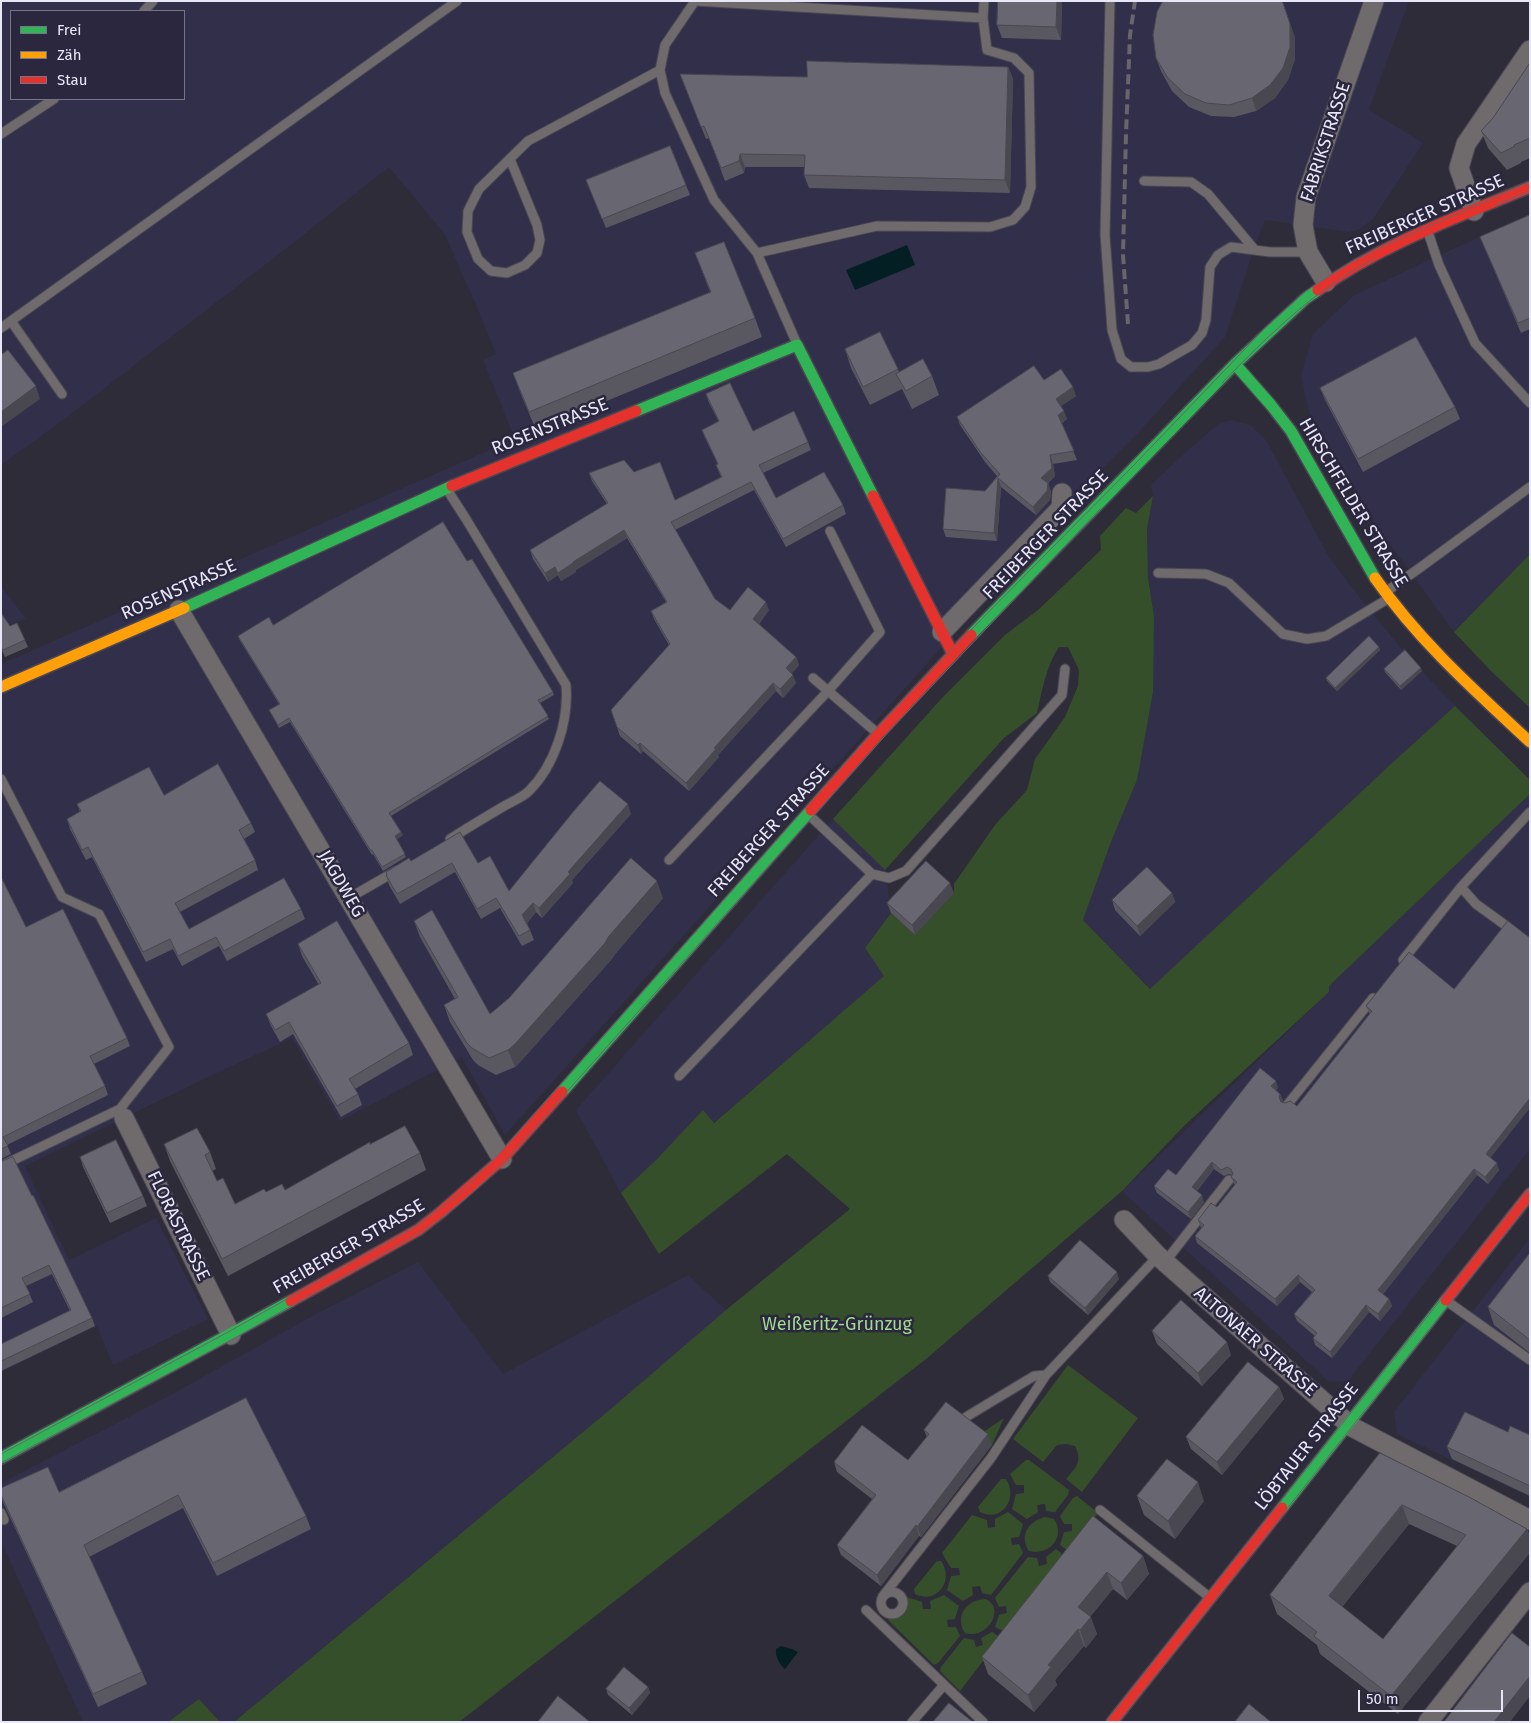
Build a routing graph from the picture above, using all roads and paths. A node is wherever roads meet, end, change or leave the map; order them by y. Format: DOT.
graph roads {
  1 [pos="457,1"];
  2 [pos="695,1"];
  3 [pos="984,1"];
  4 [pos="1110,1"];
  5 [pos="1374,1"];
  6 [pos="984,18"];
  7 [pos="1530,50"];
  8 [pos="660,70"];
  9 [pos="52,100"];
  10 [pos="1,134"];
  11 [pos="510,159"];
  12 [pos="1144,181"];
  13 [pos="1530,187"];
  14 [pos="1474,211"];
  15 [pos="1427,230"];
  16 [pos="1254,249"];
  17 [pos="1308,252"];
  18 [pos="757,253"];
  19 [pos="1326,282"];
  20 [pos="11,321"];
  21 [pos="1,328"];
  22 [pos="797,345"];
  23 [pos="1235,364"];
  24 [pos="62,394"];
  25 [pos="1530,403"];
  26 [pos="1530,487"];
  27 [pos="446,489"];
  28 [pos="1062,493"];
  29 [pos="830,531"];
  30 [pos="1158,573"];
  31 [pos="1387,596"];
  32 [pos="180,610"];
  33 [pos="942,632"];
  34 [pos="953,654"];
  35 [pos="1065,669"];
  36 [pos="814,678"];
  37 [pos="1,687"];
  38 [pos="828,691"];
  39 [pos="878,734"];
  40 [pos="1530,742"];
  41 [pos="1,780"];
  42 [pos="1530,812"];
  43 [pos="808,814"];
  44 [pos="440,844"];
  45 [pos="669,860"];
  46 [pos="402,867"];
  47 [pos="872,874"];
  48 [pos="1461,887"];
  49 [pos="349,898"];
  50 [pos="1504,925"];
  51 [pos="1400,964"];
  52 [pos="1381,988"];
  53 [pos="679,1076"];
  54 [pos="1288,1104"];
  55 [pos="122,1113"];
  56 [pos="502,1159"];
  57 [pos="1,1166"];
  58 [pos="1229,1180"];
  59 [pos="1530,1194"];
  60 [pos="1124,1220"];
  61 [pos="1161,1259"];
  62 [pos="1446,1301"];
  63 [pos="231,1334"];
  64 [pos="1530,1360"];
  65 [pos="1046,1376"];
  66 [pos="966,1417"];
  67 [pos="1348,1424"];
  68 [pos="1,1458"];
  69 [pos="1100,1510"];
  70 [pos="1530,1520"];
  71 [pos="1530,1592"];
  72 [pos="882,1596"];
  73 [pos="1210,1597"];
  74 [pos="866,1610"];
  75 [pos="884,1610"];
  76 [pos="876,1618"];
  77 [pos="944,1685"];
  78 [pos="912,1722"];
  79 [pos="983,1722"];
  80 [pos="1112,1722"];
  81 [pos="1428,1722"];
  1 -- 20 [label="lane"];
  2 -- 6 [label="lane"];
  2 -- 8 [label="lane"];
  3 -- 6 [label="lane"];
  4 -- 16 [label="lane"];
  5 -- 17 [label="street, FABRIKSTRASSE"];
  6 -- 18 [label="lane"];
  7 -- 14 [label="street"];
  8 -- 11 [label="lane"];
  8 -- 18 [label="lane"];
  9 -- 10 [label="lane"];
  11 -- 11 [label="lane"];
  12 -- 16 [label="lane"];
  13 -- 14 [label="street, FREIBERGER STRASSE"];
  14 -- 15 [label="street, FREIBERGER STRASSE"];
  15 -- 19 [label="street, FREIBERGER STRASSE"];
  15 -- 25 [label="lane"];
  16 -- 17 [label="lane"];
  17 -- 19 [label="street, FABRIKSTRASSE"];
  18 -- 22 [label="lane"];
  19 -- 23 [label="street, FREIBERGER STRASSE"];
  20 -- 21 [label="lane"];
  20 -- 24 [label="lane"];
  22 -- 27 [label="street, ROSENSTRASSE"];
  22 -- 33 [label="street"];
  23 -- 31 [label="street, HIRSCHFELDER STRASSE"];
  23 -- 34 [label="street, FREIBERGER STRASSE"];
  26 -- 31 [label="lane"];
  27 -- 32 [label="street, ROSENSTRASSE"];
  27 -- 44 [label="lane"];
  28 -- 33 [label="street"];
  29 -- 38 [label="lane"];
  30 -- 31 [label="lane"];
  31 -- 40 [label="street, HIRSCHFELDER STRASSE"];
  32 -- 37 [label="street, ROSENSTRASSE"];
  32 -- 49 [label="street, JAGDWEG"];
  33 -- 34 [label="street"];
  34 -- 39 [label="street, FREIBERGER STRASSE"];
  35 -- 47 [label="lane"];
  36 -- 38 [label="lane"];
  38 -- 39 [label="lane"];
  38 -- 45 [label="lane"];
  39 -- 43 [label="street, FREIBERGER STRASSE"];
  41 -- 55 [label="lane"];
  42 -- 48 [label="lane"];
  43 -- 47 [label="lane"];
  43 -- 56 [label="street, FREIBERGER STRASSE"];
  46 -- 49 [label="lane"];
  47 -- 53 [label="lane"];
  48 -- 50 [label="lane"];
  48 -- 51 [label="lane"];
  49 -- 56 [label="street, JAGDWEG"];
  52 -- 54 [label="lane"];
  55 -- 57 [label="lane"];
  55 -- 63 [label="street, FLORASTRASSE"];
  56 -- 63 [label="street, FREIBERGER STRASSE"];
  58 -- 61 [label="lane"];
  59 -- 62 [label="street, LÖBTAUER STRASSE"];
  60 -- 61 [label="street, ALTONAER STRASSE"];
  61 -- 65 [label="lane"];
  61 -- 67 [label="street, ALTONAER STRASSE"];
  62 -- 64 [label="lane"];
  62 -- 67 [label="street, LÖBTAUER STRASSE"];
  63 -- 68 [label="street, FREIBERGER STRASSE"];
  65 -- 66 [label="lane"];
  65 -- 72 [label="lane"];
  67 -- 70 [label="street, ALTONAER STRASSE"];
  67 -- 73 [label="street, LÖBTAUER STRASSE"];
  69 -- 73 [label="lane"];
  71 -- 81 [label="street"];
  72 -- 75 [label="lane"];
  72 -- 75 [label="lane"];
  73 -- 80 [label="street, LÖBTAUER STRASSE"];
  74 -- 76 [label="lane"];
  75 -- 76 [label="lane"];
  76 -- 77 [label="lane"];
  77 -- 78 [label="lane"];
  77 -- 79 [label="lane"];
}
